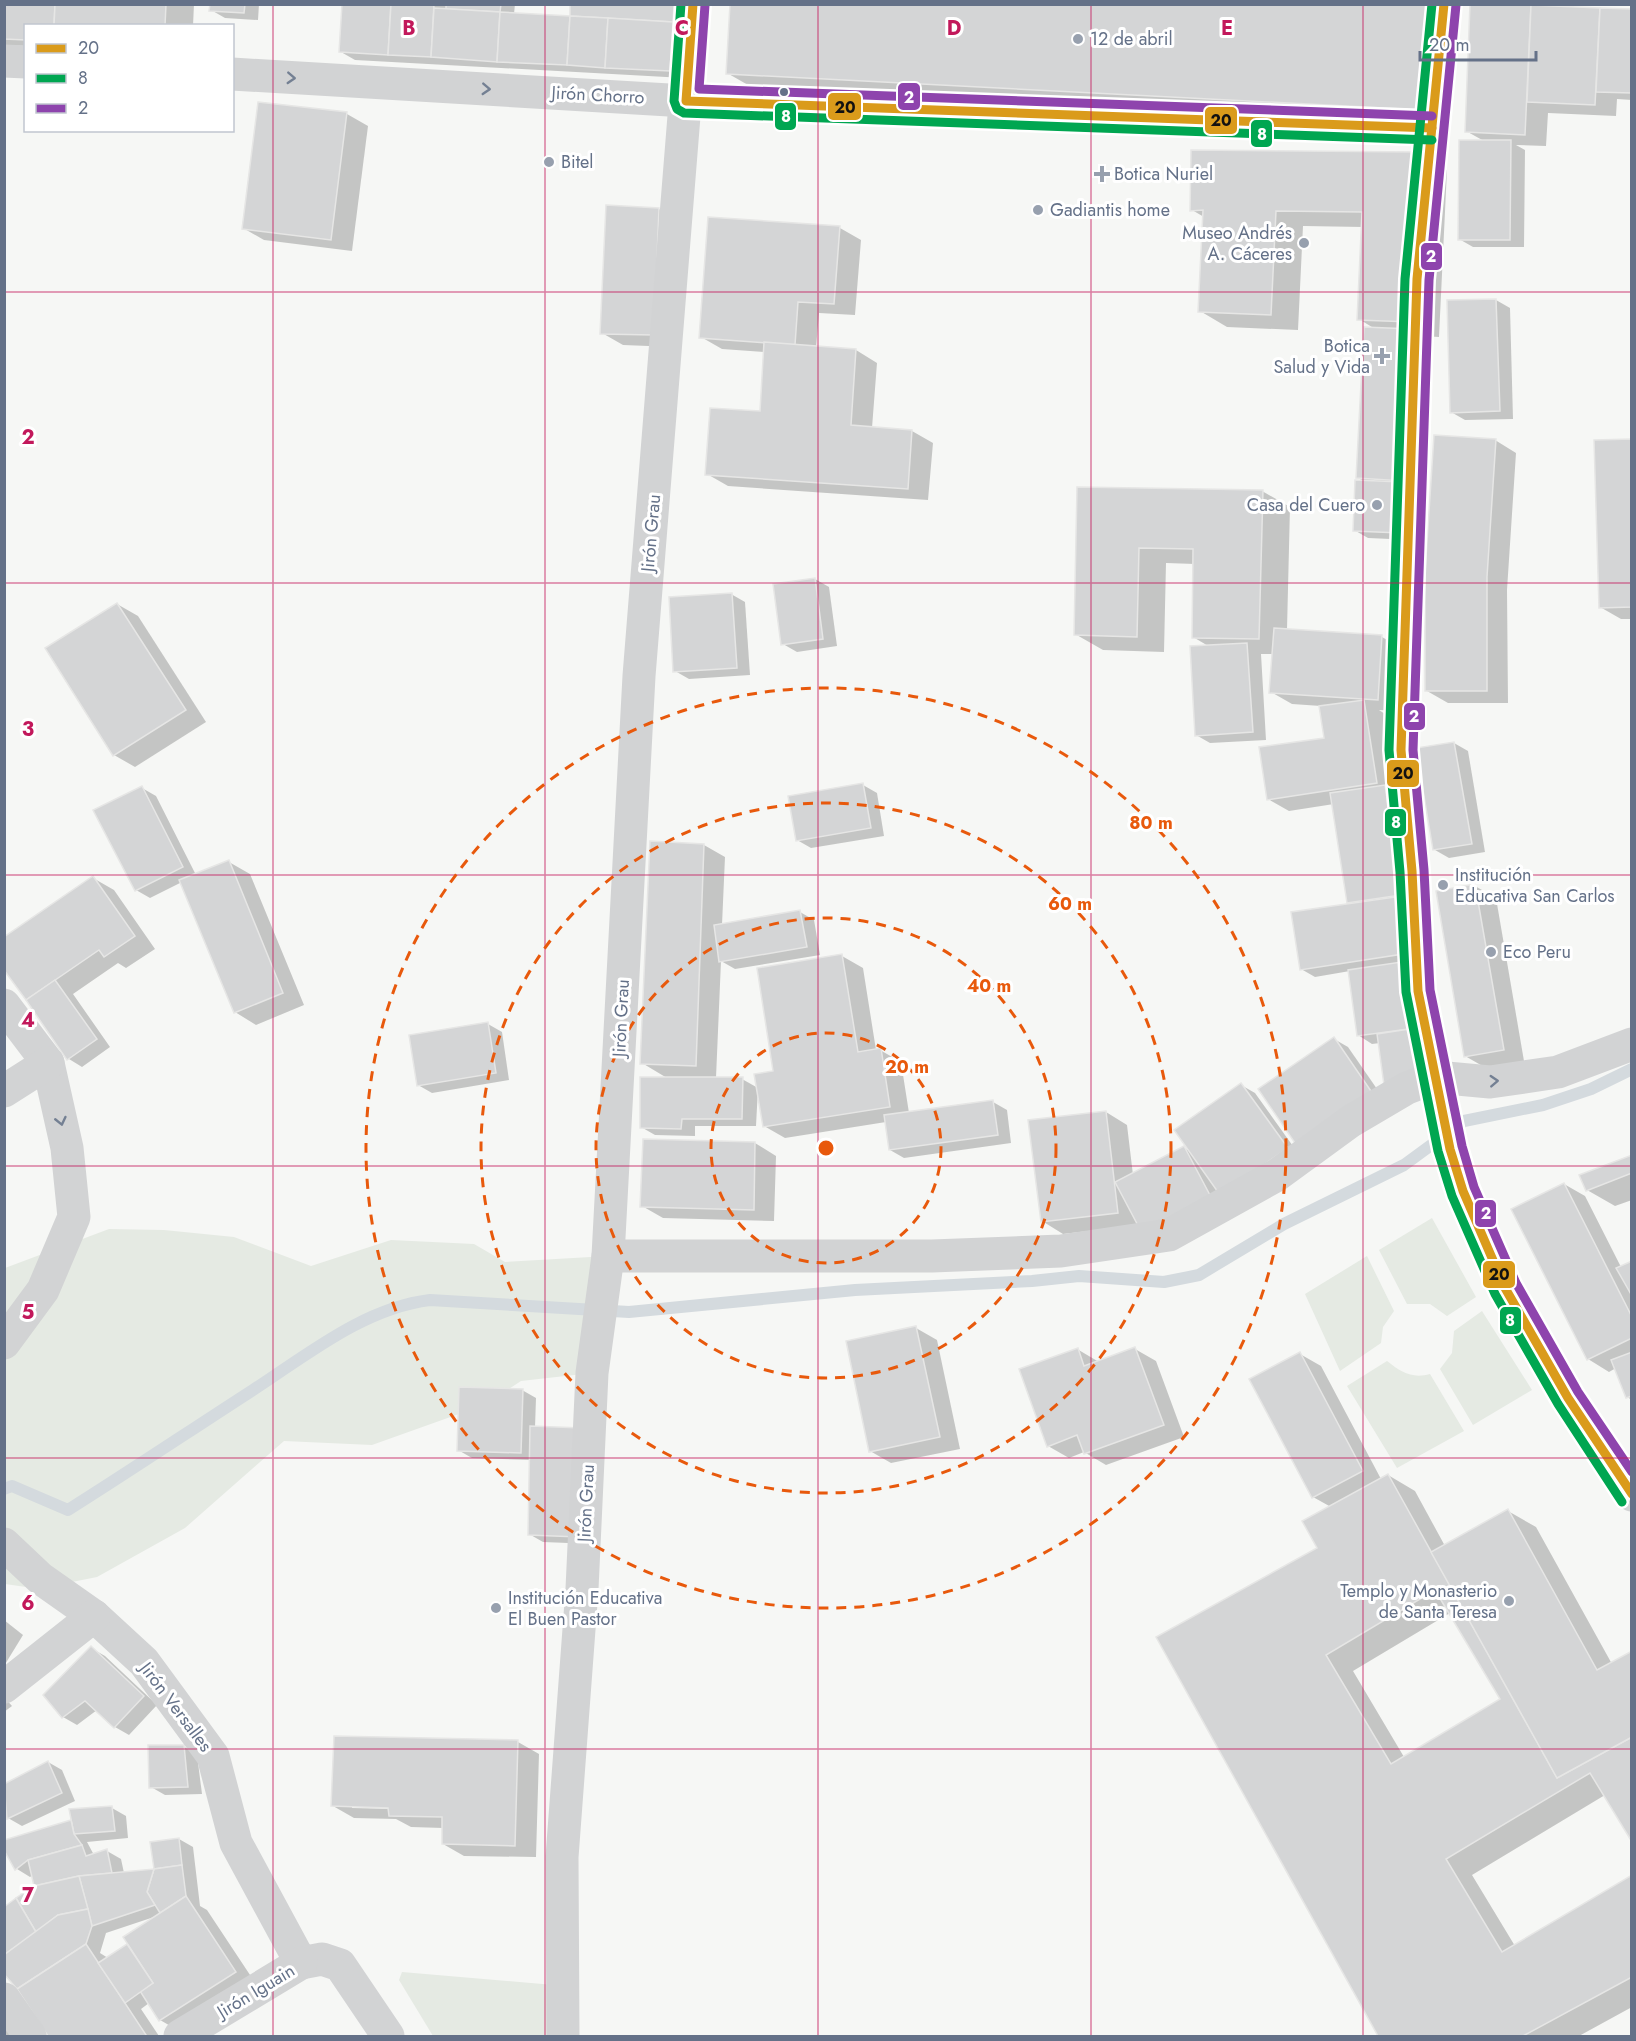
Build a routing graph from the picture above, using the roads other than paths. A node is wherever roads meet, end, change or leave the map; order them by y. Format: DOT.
graph roads {
  1 [pos="693,4"];
  2 [pos="1443,4"];
  3 [pos="4,61"];
  4 [pos="24,62"];
  5 [pos="234,74"];
  6 [pos="686,100"];
  7 [pos="1432,128"];
  8 [pos="4,1005"];
  9 [pos="1632,1044"];
  10 [pos="48,1064"];
  11 [pos="1437,1082"];
  12 [pos="4,1090"];
  13 [pos="608,1256"];
  14 [pos="4,1343"];
  15 [pos="1632,1495"];
  16 [pos="4,1544"];
  17 [pos="94,1616"];
  18 [pos="4,1687"];
  19 [pos="311,1961"];
  20 [pos="4,1999"];
  21 [pos="562,2035"];
  22 [pos="30,2037"];
  23 [pos="180,2037"];
  24 [pos="388,2037"];
  1 -- 6 [label="street, Jirón Grau"];
  2 -- 7 [label="street"];
  3 -- 4 [label="street"];
  5 -- 6 [label="street, Jirón Chorro, one-way"];
  6 -- 7 [label="street, Jirón Chorro"];
  6 -- 13 [label="street, Jirón Grau"];
  7 -- 11 [label="street"];
  8 -- 10 [label="street"];
  11 -- 9 [label="street, one-way"];
  10 -- 12 [label="street"];
  10 -- 14 [label="street, one-way"];
  11 -- 13 [label="street"];
  11 -- 15 [label="street"];
  13 -- 21 [label="street, Jirón Grau"];
  16 -- 17 [label="street, Jirón Versalles"];
  17 -- 18 [label="street"];
  17 -- 19 [label="street, Jirón Versalles"];
  19 -- 23 [label="street, Jirón Iguain"];
  19 -- 24 [label="street"];
  20 -- 22 [label="street"];
}
